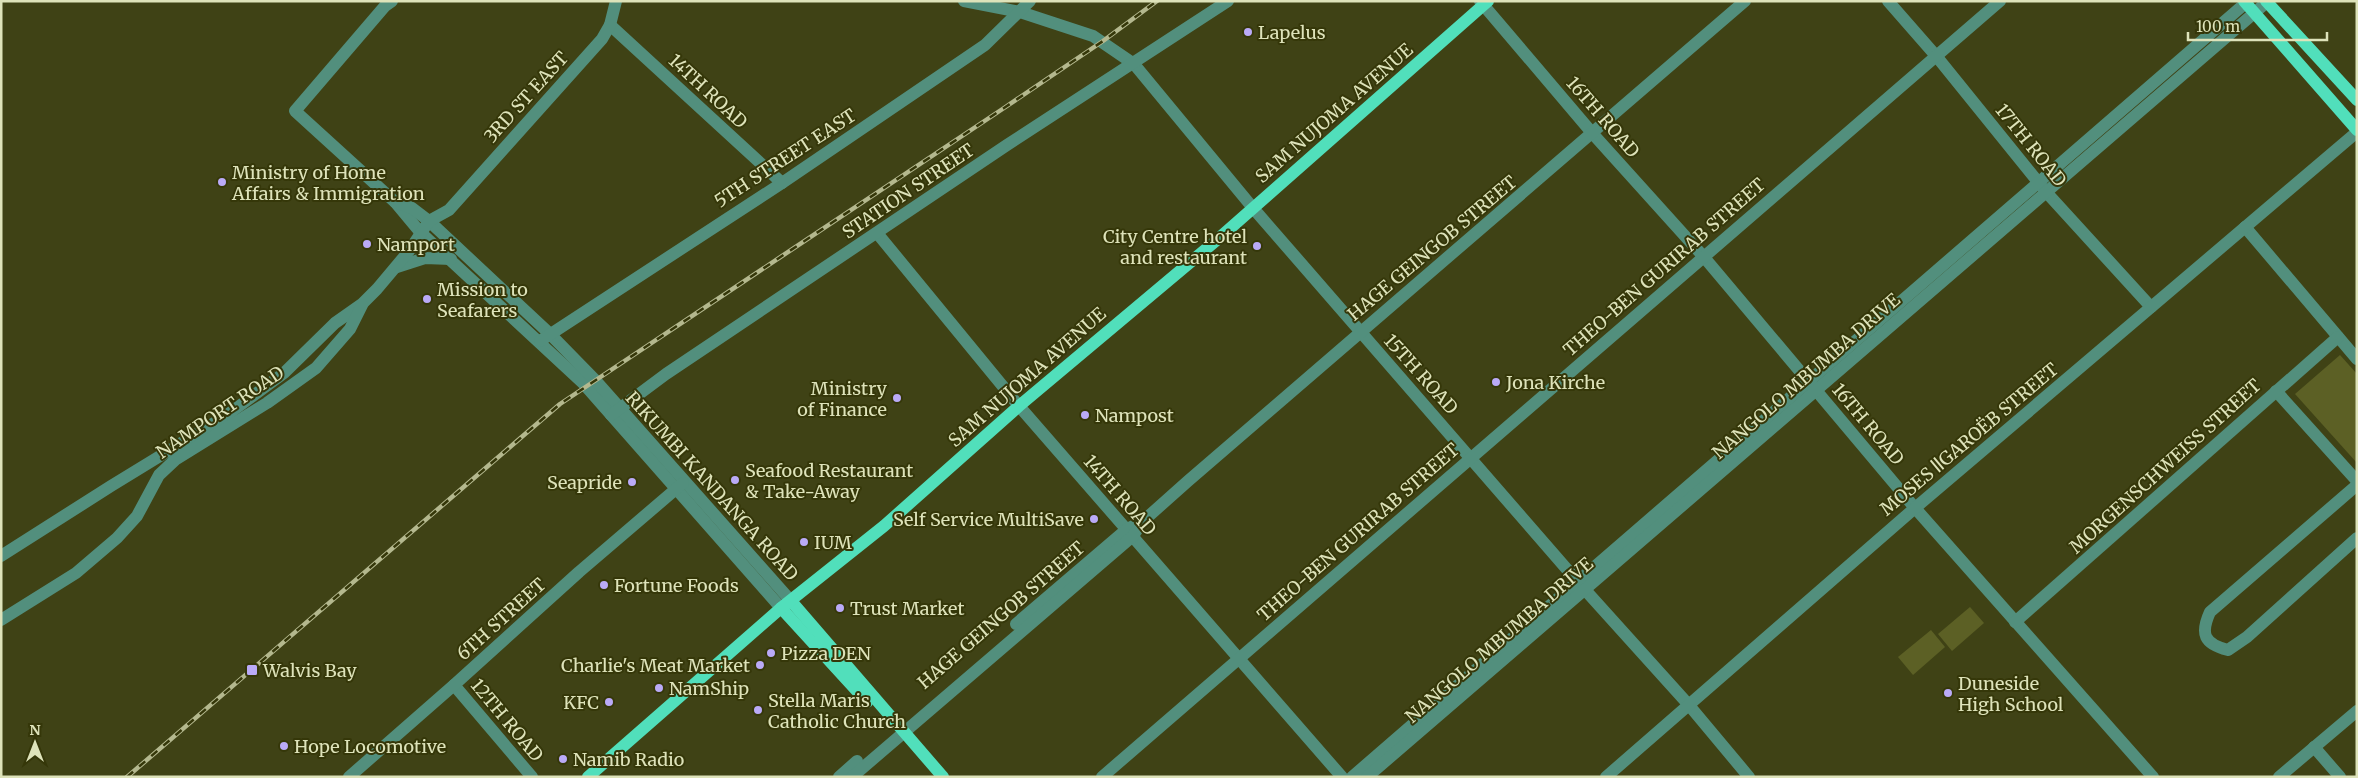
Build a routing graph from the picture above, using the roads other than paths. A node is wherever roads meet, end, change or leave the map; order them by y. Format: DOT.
graph roads {
  1 [pos="392,1"];
  2 [pos="616,1"];
  3 [pos="964,1"];
  4 [pos="1030,1"];
  5 [pos="1228,1"];
  6 [pos="1745,1"];
  7 [pos="1888,1"];
  8 [pos="2000,1"];
  9 [pos="1484,2"];
  10 [pos="2267,2"];
  11 [pos="2248,5"];
  12 [pos="1020,12"];
  13 [pos="610,25"];
  14 [pos="1937,57"];
  15 [pos="1134,64"];
  16 [pos="2357,100"];
  17 [pos="2357,131"];
  18 [pos="1594,134"];
  19 [pos="782,183"];
  20 [pos="2043,188"];
  21 [pos="395,202"];
  22 [pos="1253,208"];
  23 [pos="450,210"];
  24 [pos="429,221"];
  25 [pos="2245,228"];
  26 [pos="420,232"];
  27 [pos="442,232"];
  28 [pos="877,232"];
  29 [pos="432,242"];
  30 [pos="409,251"];
  31 [pos="1703,256"];
  32 [pos="451,259"];
  33 [pos="394,268"];
  34 [pos="362,304"];
  35 [pos="2151,307"];
  36 [pos="1360,331"];
  37 [pos="545,337"];
  38 [pos="2338,337"];
  39 [pos="2357,359"];
  40 [pos="1813,386"];
  41 [pos="2276,391"];
  42 [pos="1019,406"];
  43 [pos="615,412"];
  44 [pos="1472,457"];
  45 [pos="2357,481"];
  46 [pos="681,485"];
  47 [pos="2357,485"];
  48 [pos="1915,508"];
  49 [pos="1130,532"];
  50 [pos="2357,538"];
  51 [pos="1,556"];
  52 [pos="1581,586"];
  53 [pos="786,605"];
  54 [pos="1,620"];
  55 [pos="2016,622"];
  56 [pos="1238,658"];
  57 [pos="454,685"];
  58 [pos="1688,704"];
  59 [pos="2357,711"];
  60 [pos="898,732"];
  61 [pos="2314,747"];
  62 [pos="349,777"];
  63 [pos="532,777"];
  64 [pos="588,777"];
  65 [pos="839,777"];
  66 [pos="852,777"];
  67 [pos="933,777"];
  68 [pos="943,777"];
  69 [pos="1102,777"];
  70 [pos="1342,777"];
  71 [pos="1352,777"];
  72 [pos="1367,777"];
  73 [pos="1606,777"];
  74 [pos="1749,777"];
  75 [pos="2152,777"];
  76 [pos="2279,777"];
  77 [pos="2340,777"];
  1 -- 21 [label="street"];
  2 -- 13 [label="street, 3RD ST EAST"];
  3 -- 12 [label="street, 15TH ROAD"];
  4 -- 12 [label="street, 5TH STREET EAST"];
  5 -- 15 [label="street, STATION STREET"];
  6 -- 18 [label="street, HAGE GEINGOB STREET"];
  7 -- 14 [label="street, 17TH ROAD"];
  8 -- 14 [label="street, THEO-BEN GURIRAB STREET"];
  9 -- 18 [label="street, 16TH ROAD"];
  9 -- 22 [label="main road, SAM NUJOMA AVENUE"];
  10 -- 11 [label="street, NANGOLO MBUMBA DRIVE"];
  10 -- 16 [label="main road"];
  11 -- 17 [label="main road"];
  11 -- 20 [label="street, NANGOLO MBUMBA DRIVE"];
  12 -- 15 [label="street, 15TH ROAD"];
  12 -- 19 [label="street, 5TH STREET EAST"];
  13 -- 19 [label="street, 14TH ROAD"];
  13 -- 23 [label="street, 3RD ST EAST"];
  14 -- 20 [label="street, 17TH ROAD"];
  14 -- 31 [label="street, THEO-BEN GURIRAB STREET"];
  15 -- 22 [label="street, 15TH ROAD"];
  15 -- 28 [label="street, STATION STREET"];
  17 -- 25 [label="street, MOSES ǁGAROËB STREET"];
  18 -- 31 [label="street, 16TH ROAD"];
  18 -- 36 [label="street, HAGE GEINGOB STREET"];
  19 -- 37 [label="street, 5TH STREET EAST"];
  20 -- 35 [label="street, 17TH ROAD"];
  20 -- 40 [label="street, NANGOLO MBUMBA DRIVE"];
  21 -- 24 [label="street"];
  21 -- 26 [label="street"];
  22 -- 36 [label="street, 15TH ROAD"];
  22 -- 42 [label="main road, SAM NUJOMA AVENUE"];
  23 -- 24 [label="street, 3RD ST EAST"];
  23 -- 27 [label="street, 3RD ST EAST"];
  24 -- 26 [label="street, NAMPORT ROAD"];
  24 -- 27 [label="street, RIKUMBI KANDANGA ROAD"];
  25 -- 35 [label="street, MOSES ǁGAROËB STREET"];
  25 -- 38 [label="street"];
  26 -- 29 [label="street, RIKUMBI KANDANGA ROAD"];
  26 -- 30 [label="street, NAMPORT ROAD"];
  27 -- 29 [label="street"];
  27 -- 37 [label="street, RIKUMBI KANDANGA ROAD"];
  28 -- 42 [label="street, 14TH ROAD"];
  28 -- 43 [label="street, STATION STREET"];
  29 -- 30 [label="street, NAMPORT ROAD"];
  29 -- 32 [label="street, RIKUMBI KANDANGA ROAD"];
  30 -- 33 [label="street, NAMPORT ROAD"];
  31 -- 40 [label="street, 16TH ROAD"];
  31 -- 44 [label="street, THEO-BEN GURIRAB STREET"];
  32 -- 33 [label="street"];
  32 -- 37 [label="street, RIKUMBI KANDANGA ROAD"];
  33 -- 34 [label="street, NAMPORT ROAD"];
  34 -- 51 [label="street, NAMPORT ROAD"];
  34 -- 54 [label="street, NAMPORT ROAD"];
  35 -- 48 [label="street, MOSES ǁGAROËB STREET"];
  36 -- 44 [label="street, 15TH ROAD"];
  36 -- 49 [label="street, HAGE GEINGOB STREET"];
  37 -- 43 [label="street, RIKUMBI KANDANGA ROAD"];
  38 -- 39 [label="street"];
  38 -- 41 [label="street, MORGENSCHWEISS STREET"];
  40 -- 48 [label="street, 16TH ROAD"];
  40 -- 52 [label="street, NANGOLO MBUMBA DRIVE"];
  41 -- 45 [label="street"];
  41 -- 55 [label="street, MORGENSCHWEISS STREET"];
  42 -- 49 [label="street, 14TH ROAD"];
  42 -- 53 [label="main road, SAM NUJOMA AVENUE"];
  43 -- 46 [label="street, RIKUMBI KANDANGA ROAD"];
  44 -- 52 [label="street, 15TH ROAD"];
  44 -- 56 [label="street, THEO-BEN GURIRAB STREET"];
  46 -- 53 [label="street, RIKUMBI KANDANGA ROAD"];
  46 -- 57 [label="street, 6TH STREET"];
  47 -- 50 [label="street"];
  48 -- 55 [label="street, 16TH ROAD"];
  48 -- 58 [label="street, MOSES ǁGAROËB STREET"];
  49 -- 56 [label="street, 14TH ROAD"];
  49 -- 60 [label="street, HAGE GEINGOB STREET"];
  52 -- 58 [label="street, 15TH ROAD"];
  52 -- 71 [label="street, NANGOLO MBUMBA DRIVE"];
  52 -- 72 [label="street, NANGOLO MBUMBA DRIVE"];
  53 -- 60 [label="main road, RIKUMBI KANDANGA ROAD"];
  53 -- 64 [label="main road, SAM NUJOMA AVENUE"];
  55 -- 75 [label="street, 16TH ROAD"];
  56 -- 69 [label="street, THEO-BEN GURIRAB STREET"];
  56 -- 70 [label="street, 14TH ROAD"];
  57 -- 62 [label="street, 6TH STREET"];
  57 -- 63 [label="street, 12TH ROAD"];
  58 -- 73 [label="street, MOSES ǁGAROËB STREET"];
  58 -- 74 [label="street, 15TH ROAD"];
  59 -- 61 [label="street"];
  60 -- 65 [label="street, HAGE GEINGOB STREET"];
  60 -- 66 [label="street, HAGE GEINGOB STREET"];
  60 -- 67 [label="main road, RIKUMBI KANDANGA ROAD"];
  60 -- 68 [label="main road, RIKUMBI KANDANGA ROAD"];
  61 -- 76 [label="street"];
  61 -- 77 [label="street"];
}
